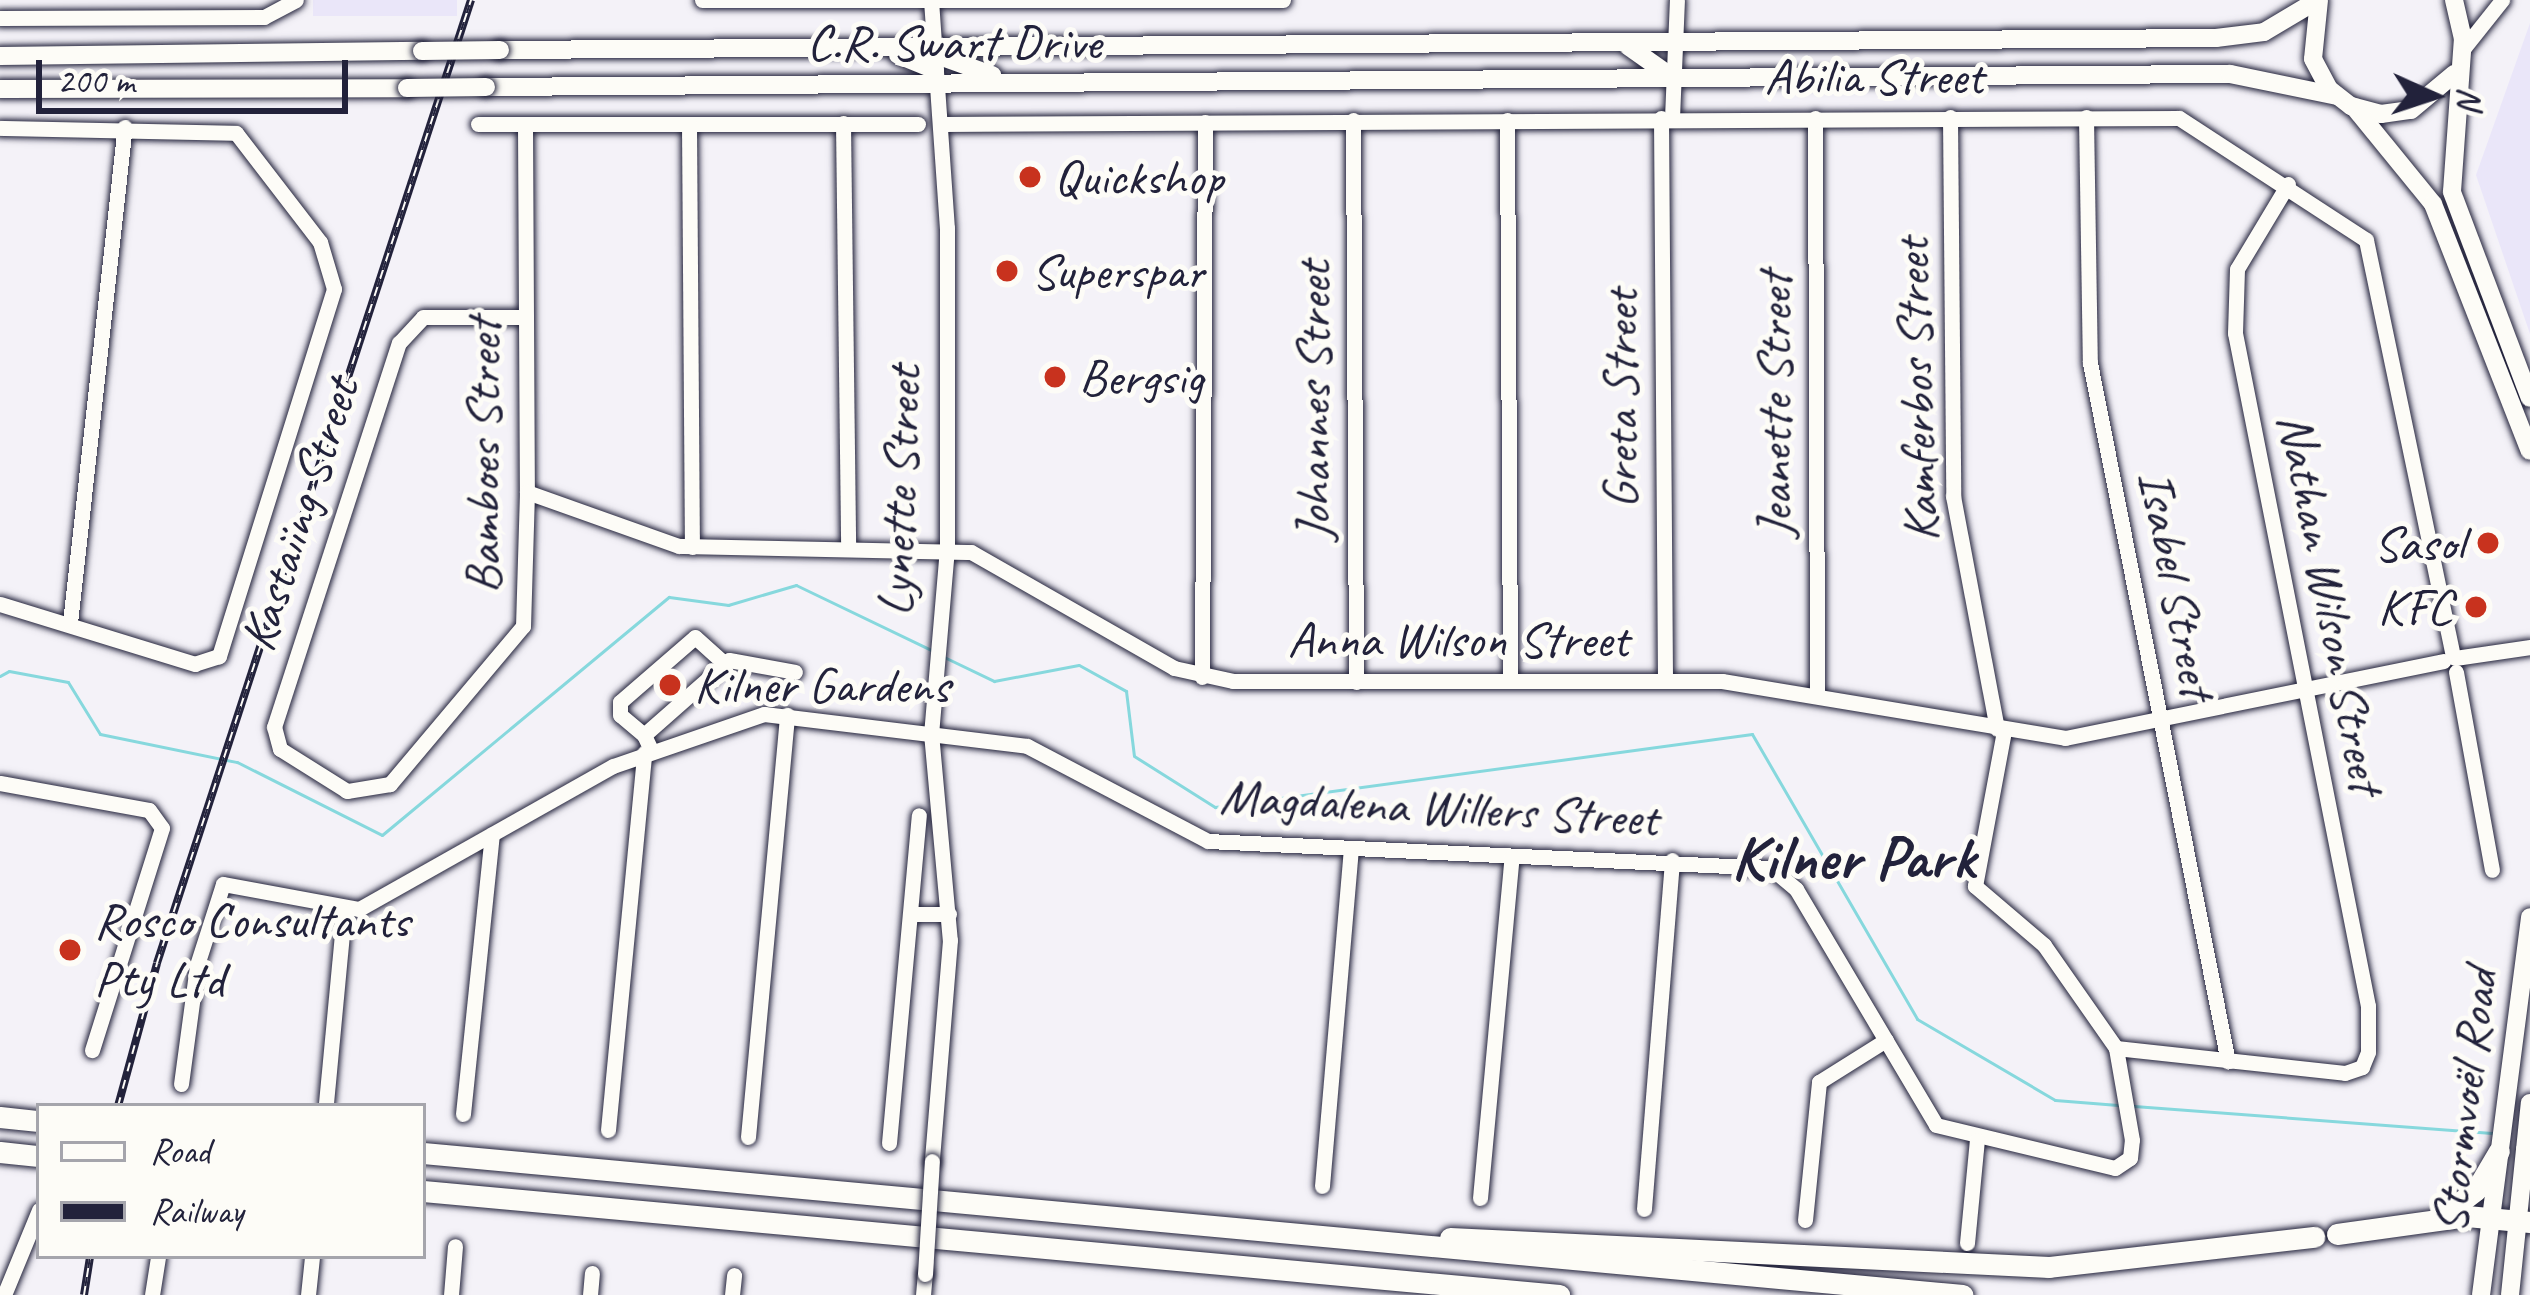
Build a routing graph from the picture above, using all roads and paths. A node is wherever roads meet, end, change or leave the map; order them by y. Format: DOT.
graph roads {
  1 [pos="296,0"];
  2 [pos="702,0"];
  3 [pos="1283,0"];
  4 [pos="1677,0"];
  5 [pos="2318,0"];
  6 [pos="2454,0"];
  7 [pos="2502,0"];
  8 [pos="931,1"];
  9 [pos="1078,1"];
  10 [pos="0,18"];
  11 [pos="1623,44"];
  12 [pos="1674,44"];
  13 [pos="0,56"];
  14 [pos="2461,57"];
  15 [pos="935,64"];
  16 [pos="1742,76"];
  17 [pos="1672,77"];
  18 [pos="0,89"];
  19 [pos="2345,102"];
  20 [pos="1950,117"];
  21 [pos="2086,117"];
  22 [pos="1666,118"];
  23 [pos="1815,118"];
  24 [pos="1353,120"];
  25 [pos="1507,120"];
  26 [pos="1204,122"];
  27 [pos="843,123"];
  28 [pos="478,124"];
  29 [pos="689,124"];
  30 [pos="918,124"];
  31 [pos="943,124"];
  32 [pos="525,126"];
  33 [pos="125,127"];
  34 [pos="0,128"];
  35 [pos="2288,184"];
  36 [pos="526,316"];
  37 [pos="2530,398"];
  38 [pos="2530,451"];
  39 [pos="527,492"];
  40 [pos="848,545"];
  41 [pos="692,547"];
  42 [pos="947,548"];
  43 [pos="0,604"];
  44 [pos="70,623"];
  45 [pos="2530,651"];
  46 [pos="724,663"];
  47 [pos="2450,665"];
  48 [pos="795,672"];
  49 [pos="1202,677"];
  50 [pos="1510,680"];
  51 [pos="1665,680"];
  52 [pos="1356,682"];
  53 [pos="1817,691"];
  54 [pos="2306,692"];
  55 [pos="787,716"];
  56 [pos="2162,722"];
  57 [pos="2000,730"];
  58 [pos="931,733"];
  59 [pos="646,746"];
  60 [pos="0,783"];
  61 [pos="368,793"];
  62 [pos="919,815"];
  63 [pos="492,834"];
  64 [pos="1351,849"];
  65 [pos="1512,856"];
  66 [pos="1672,860"];
  67 [pos="2492,870"];
  68 [pos="344,911"];
  69 [pos="911,914"];
  70 [pos="949,914"];
  71 [pos="2530,917"];
  72 [pos="1886,1040"];
  73 [pos="2116,1048"];
  74 [pos="92,1050"];
  75 [pos="2228,1062"];
  76 [pos="181,1084"];
  77 [pos="326,1103"];
  78 [pos="2530,1103"];
  79 [pos="463,1114"];
  80 [pos="2529,1115"];
  81 [pos="0,1118"];
  82 [pos="36,1121"];
  83 [pos="608,1130"];
  84 [pos="748,1137"];
  85 [pos="1977,1140"];
  86 [pos="890,1143"];
  87 [pos="2526,1148"];
  88 [pos="2499,1150"];
  89 [pos="0,1152"];
  90 [pos="426,1154"];
  91 [pos="36,1156"];
  92 [pos="2130,1158"];
  93 [pos="2530,1178"];
  94 [pos="1322,1186"];
  95 [pos="426,1191"];
  96 [pos="1480,1198"];
  97 [pos="1644,1209"];
  98 [pos="2490,1216"];
  99 [pos="36,1217"];
  100 [pos="1805,1220"];
  101 [pos="2435,1220"];
  102 [pos="2524,1220"];
  103 [pos="2338,1234"];
  104 [pos="2314,1238"];
  105 [pos="1365,1243"];
  106 [pos="1966,1243"];
  107 [pos="455,1246"];
  108 [pos="158,1259"];
  109 [pos="312,1259"];
  110 [pos="592,1273"];
  111 [pos="734,1275"];
  112 [pos="1516,1291"];
  113 [pos="4,1295"];
  114 [pos="152,1295"];
  115 [pos="308,1295"];
  116 [pos="451,1295"];
  117 [pos="590,1295"];
  118 [pos="732,1295"];
  119 [pos="923,1295"];
  120 [pos="1547,1295"];
  121 [pos="1559,1295"];
  122 [pos="1962,1295"];
  123 [pos="2481,1295"];
  124 [pos="2510,1295"];
  1 -- 10 [label="street"];
  2 -- 8 [label="street"];
  3 -- 9 [label="street"];
  4 -- 12 [label="street, Greta Street"];
  5 -- 12 [label="main road, C.R. Swart Drive"];
  5 -- 19 [label="main road"];
  6 -- 14 [label="main road"];
  7 -- 14 [label="street"];
  8 -- 9 [label="street"];
  8 -- 15 [label="street, Lynette Street"];
  11 -- 12 [label="main road, C.R. Swart Drive"];
  11 -- 15 [label="main road, C.R. Swart Drive"];
  11 -- 17 [label="main road"];
  12 -- 16 [label="main road"];
  12 -- 17 [label="street, Greta Street"];
  13 -- 15 [label="main road, C.R. Swart Drive, bridge"];
  14 -- 19 [label="main road"];
  14 -- 37 [label="main road"];
  15 -- 17 [label="main road, C.R. Swart Drive"];
  15 -- 18 [label="main road, C.R. Swart Drive, bridge"];
  15 -- 31 [label="street, Lynette Street"];
  16 -- 17 [label="main road, C.R. Swart Drive"];
  16 -- 19 [label="main road, C.R. Swart Drive"];
  17 -- 22 [label="street, Greta Street"];
  19 -- 38 [label="main road"];
  20 -- 21 [label="street, Abilia Street"];
  20 -- 23 [label="street, Abilia Street"];
  20 -- 57 [label="street, Kamferbos Street"];
  21 -- 35 [label="street, Abilia Street"];
  21 -- 56 [label="street, Isabel Street"];
  22 -- 23 [label="street, Abilia Street"];
  22 -- 25 [label="street, Abilia Street"];
  22 -- 51 [label="street, Greta Street"];
  23 -- 53 [label="street, Jeanette Street"];
  24 -- 25 [label="street, Abilia Street"];
  24 -- 26 [label="street, Abilia Street"];
  24 -- 52 [label="street, Johannes Street"];
  25 -- 50 [label="street"];
  26 -- 31 [label="street, Abilia Street"];
  26 -- 49 [label="street"];
  27 -- 29 [label="street"];
  27 -- 30 [label="street"];
  27 -- 40 [label="street"];
  28 -- 32 [label="street"];
  29 -- 32 [label="street"];
  29 -- 41 [label="street"];
  31 -- 42 [label="street, Lynette Street"];
  32 -- 36 [label="street, Bamboes Street"];
  33 -- 34 [label="street"];
  33 -- 44 [label="street"];
  33 -- 44 [label="street"];
  35 -- 47 [label="street, Abilia Street"];
  35 -- 54 [label="street, Nathan Wilson Street"];
  36 -- 39 [label="street, Bamboes Street"];
  36 -- 61 [label="street, Kastaiing Street"];
  39 -- 41 [label="street, Anna Wilson Street"];
  39 -- 61 [label="street, Bamboes Street"];
  40 -- 41 [label="street, Anna Wilson Street"];
  40 -- 42 [label="street, Anna Wilson Street"];
  42 -- 49 [label="street, Anna Wilson Street"];
  42 -- 58 [label="street, Lynette Street"];
  43 -- 44 [label="street"];
  45 -- 47 [label="street, Anna Wilson Street"];
  46 -- 48 [label="street"];
  46 -- 59 [label="street"];
  46 -- 59 [label="street"];
  47 -- 54 [label="street, Anna Wilson Street"];
  47 -- 67 [label="street, Abilia Street"];
  49 -- 52 [label="street, Anna Wilson Street"];
  50 -- 51 [label="street, Anna Wilson Street"];
  50 -- 52 [label="street, Anna Wilson Street"];
  51 -- 53 [label="street, Anna Wilson Street"];
  53 -- 57 [label="street, Anna Wilson Street"];
  54 -- 56 [label="street, Anna Wilson Street"];
  54 -- 75 [label="street, Nathan Wilson Street"];
  55 -- 58 [label="street, Magdalena Willers Street"];
  55 -- 59 [label="street, Magdalena Willers Street"];
  55 -- 84 [label="street"];
  56 -- 57 [label="street, Anna Wilson Street"];
  56 -- 75 [label="street, Isabel Street"];
  57 -- 73 [label="street, Kamferbos Street"];
  58 -- 64 [label="street, Magdalena Willers Street"];
  58 -- 70 [label="street, Lynette Street"];
  59 -- 63 [label="street, Magdalena Willers Street"];
  59 -- 83 [label="street"];
  60 -- 74 [label="street"];
  62 -- 69 [label="street"];
  63 -- 68 [label="street, Magdalena Willers Street"];
  63 -- 79 [label="street"];
  64 -- 65 [label="street, Magdalena Willers Street"];
  64 -- 94 [label="street"];
  65 -- 66 [label="street, Magdalena Willers Street"];
  65 -- 96 [label="street"];
  66 -- 72 [label="street, Magdalena Willers Street"];
  66 -- 97 [label="street"];
  68 -- 76 [label="street"];
  68 -- 77 [label="street"];
  69 -- 70 [label="street"];
  69 -- 86 [label="street"];
  70 -- 119 [label="street, Lynette Street, bridge"];
  71 -- 88 [label="main road, Stormvoël Road"];
  72 -- 85 [label="street, Magdalena Willers Street"];
  72 -- 100 [label="street"];
  73 -- 75 [label="street"];
  73 -- 92 [label="street, Kamferbos Street"];
  78 -- 80 [label="main road, Stormvoël Road"];
  80 -- 87 [label="main road, Stormvoël Road"];
  81 -- 82 [label="highway"];
  85 -- 92 [label="street, Magdalena Willers Street"];
  85 -- 106 [label="street"];
  87 -- 93 [label="highway"];
  87 -- 102 [label="main road, Stormvoël Road"];
  88 -- 98 [label="main road, Stormvoël Road"];
  88 -- 101 [label="highway"];
  89 -- 91 [label="highway"];
  90 -- 105 [label="highway"];
  95 -- 112 [label="highway"];
  98 -- 101 [label="highway"];
  98 -- 102 [label="highway"];
  98 -- 123 [label="main road, Stormvoël Road"];
  99 -- 113 [label="street"];
  101 -- 103 [label="highway"];
  102 -- 124 [label="main road, Stormvoël Road"];
  104 -- 105 [label="highway"];
  105 -- 122 [label="highway"];
  107 -- 116 [label="street"];
  108 -- 114 [label="street"];
  109 -- 115 [label="street"];
  110 -- 117 [label="street"];
  111 -- 118 [label="street"];
  112 -- 120 [label="highway"];
  112 -- 121 [label="highway"];
}
